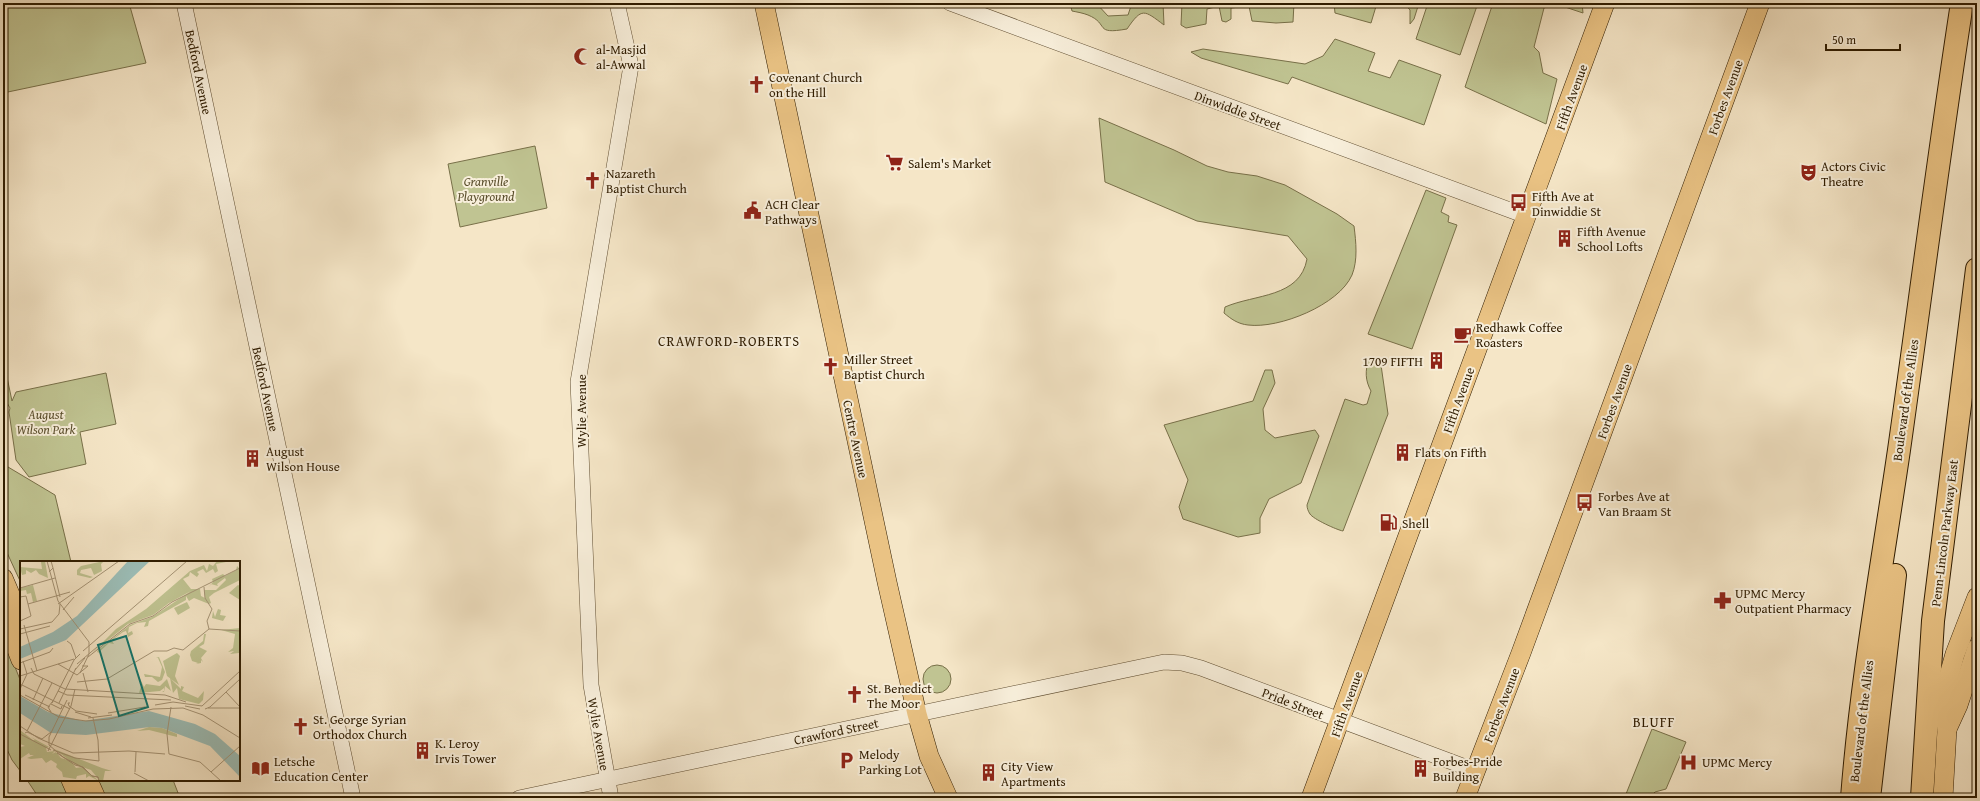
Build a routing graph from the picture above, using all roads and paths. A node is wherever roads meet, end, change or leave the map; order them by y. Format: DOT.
graph roads {
  1 [pos="184,3"];
  2 [pos="617,3"];
  3 [pos="764,3"];
  4 [pos="950,3"];
  5 [pos="1605,3"];
  6 [pos="1760,3"];
  7 [pos="1962,3"];
  8 [pos="1974,3"];
  9 [pos="1526,216"];
  10 [pos="1977,269"];
  11 [pos="3,578"];
  12 [pos="1977,597"];
  13 [pos="3,614"];
  14 [pos="20,618"];
  15 [pos="1977,648"];
  16 [pos="20,657"];
  17 [pos="1201,668"];
  18 [pos="917,714"];
  19 [pos="1340,721"];
  20 [pos="1947,729"];
  21 [pos="929,756"];
  22 [pos="1476,771"];
  23 [pos="607,779"];
  24 [pos="71,781"];
  25 [pos="88,781"];
  26 [pos="79,798"];
  27 [pos="96,798"];
  28 [pos="353,798"];
  29 [pos="519,798"];
  30 [pos="611,798"];
  31 [pos="934,798"];
  32 [pos="948,798"];
  33 [pos="1311,798"];
  34 [pos="1465,798"];
  35 [pos="1852,798"];
  36 [pos="1869,798"];
  37 [pos="1922,798"];
  38 [pos="1943,798"];
  1 -- 28 [label="street, Bedford Avenue"];
  2 -- 23 [label="street, Wylie Avenue"];
  3 -- 18 [label="main road, Centre Avenue"];
  4 -- 9 [label="street, Dinwiddie Street"];
  5 -- 9 [label="main road, Fifth Avenue"];
  6 -- 22 [label="main road, Forbes Avenue"];
  7 -- 35 [label="highway, Boulevard of the Allies"];
  8 -- 36 [label="highway, Boulevard of the Allies"];
  9 -- 19 [label="main road, Fifth Avenue"];
  10 -- 37 [label="highway, Penn-Lincoln Parkway East"];
  11 -- 14 [label="main road"];
  12 -- 20 [label="main road"];
  13 -- 16 [label="main road"];
  15 -- 20 [label="main road"];
  17 -- 18 [label="street, Crawford Street"];
  17 -- 19 [label="street, Pride Street"];
  18 -- 21 [label="main road, Centre Avenue"];
  18 -- 23 [label="street, Crawford Street"];
  19 -- 22 [label="street, Pride Street"];
  19 -- 33 [label="main road, Fifth Avenue"];
  20 -- 38 [label="main road"];
  21 -- 31 [label="main road, Centre Avenue"];
  21 -- 32 [label="main road, Centre Avenue"];
  22 -- 34 [label="main road, Forbes Avenue"];
  23 -- 29 [label="street, Crawford Street"];
  23 -- 30 [label="street, Wylie Avenue"];
  24 -- 26 [label="main road"];
  25 -- 27 [label="main road"];
}
